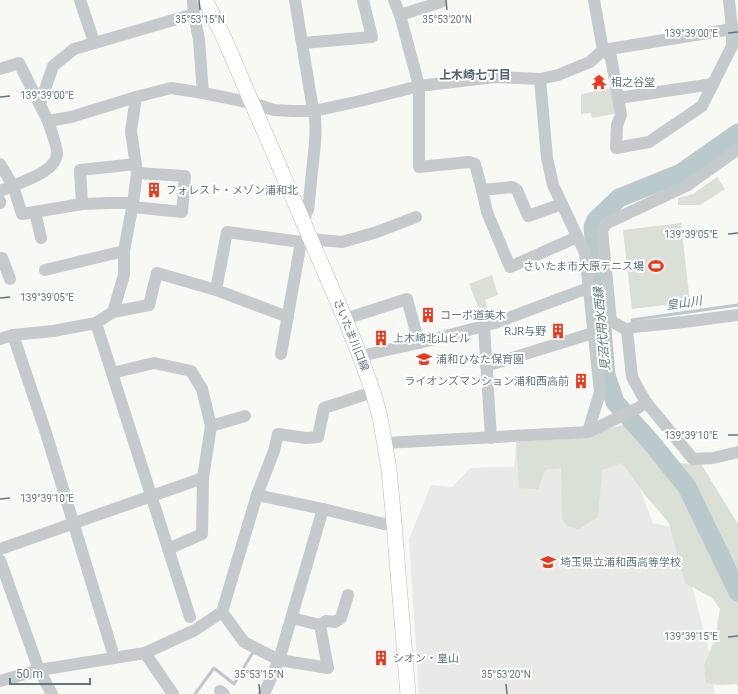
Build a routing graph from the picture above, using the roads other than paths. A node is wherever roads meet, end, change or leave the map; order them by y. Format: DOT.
graph roads {
  1 [pos="80,0"];
  2 [pos="193,0"];
  3 [pos="205,0"];
  4 [pos="295,0"];
  5 [pos="363,0"];
  6 [pos="394,0"];
  7 [pos="441,0"];
  8 [pos="594,0"];
  9 [pos="729,0"];
  10 [pos="194,14"];
  11 [pos="400,15"];
  12 [pos="735,28"];
  13 [pos="94,42"];
  14 [pos="302,43"];
  15 [pos="603,50"];
  16 [pos="0,69"];
  17 [pos="540,79"];
  18 [pos="712,84"];
  19 [pos="419,86"];
  20 [pos="203,93"];
  21 [pos="136,97"];
  22 [pos="618,98"];
  23 [pos="252,103"];
  24 [pos="40,104"];
  25 [pos="314,110"];
  26 [pos="48,121"];
  27 [pos="738,149"];
  28 [pos="0,164"];
  29 [pos="137,169"];
  30 [pos="13,186"];
  31 [pos="482,190"];
  32 [pos="0,191"];
  33 [pos="82,204"];
  34 [pos="562,204"];
  35 [pos="133,205"];
  36 [pos="35,212"];
  37 [pos="416,217"];
  38 [pos="304,225"];
  39 [pos="577,237"];
  40 [pos="41,238"];
  41 [pos="305,241"];
  42 [pos="124,251"];
  43 [pos="1,256"];
  44 [pos="46,270"];
  45 [pos="10,278"];
  46 [pos="588,288"];
  47 [pos="216,290"];
  48 [pos="113,312"];
  49 [pos="738,315"];
  50 [pos="288,317"];
  51 [pos="345,320"];
  52 [pos="96,323"];
  53 [pos="484,326"];
  54 [pos="627,330"];
  55 [pos="593,333"];
  56 [pos="13,335"];
  57 [pos="0,338"];
  58 [pos="420,342"];
  59 [pos="281,354"];
  60 [pos="360,356"];
  61 [pos="486,366"];
  62 [pos="112,373"];
  63 [pos="373,392"];
  64 [pos="642,405"];
  65 [pos="245,416"];
  66 [pos="211,426"];
  67 [pos="588,432"];
  68 [pos="491,438"];
  69 [pos="385,443"];
  70 [pos="738,452"];
  71 [pos="203,478"];
  72 [pos="151,495"];
  73 [pos="258,495"];
  74 [pos="323,509"];
  75 [pos="73,523"];
  76 [pos="394,523"];
  77 [pos="0,549"];
  78 [pos="168,549"];
  79 [pos="0,560"];
  80 [pos="348,595"];
  81 [pos="222,612"];
  82 [pos="190,617"];
  83 [pos="292,618"];
  84 [pos="320,625"];
  85 [pos="112,650"];
  86 [pos="145,653"];
  87 [pos="279,660"];
  88 [pos="39,670"];
  89 [pos="0,681"];
  90 [pos="52,694"];
  91 [pos="173,694"];
  92 [pos="264,694"];
  93 [pos="408,694"];
  1 -- 13 [label="street"];
  2 -- 10 [label="street"];
  3 -- 23 [label="main road, さいたま川口線"];
  4 -- 14 [label="street"];
  5 -- 14 [label="street"];
  6 -- 11 [label="street"];
  7 -- 11 [label="street"];
  8 -- 15 [label="street"];
  9 -- 12 [label="street"];
  10 -- 13 [label="street"];
  10 -- 20 [label="street"];
  11 -- 19 [label="street"];
  12 -- 15 [label="street"];
  12 -- 18 [label="street"];
  13 -- 24 [label="street"];
  14 -- 25 [label="street"];
  15 -- 17 [label="street"];
  15 -- 22 [label="street"];
  16 -- 24 [label="street"];
  17 -- 19 [label="street"];
  17 -- 34 [label="street"];
  18 -- 22 [label="street"];
  18 -- 22 [label="street"];
  19 -- 25 [label="street"];
  19 -- 31 [label="street"];
  20 -- 21 [label="street"];
  20 -- 23 [label="street"];
  21 -- 26 [label="street"];
  21 -- 29 [label="street"];
  23 -- 25 [label="street"];
  23 -- 38 [label="main road, さいたま川口線"];
  24 -- 26 [label="street"];
  25 -- 38 [label="street"];
  26 -- 30 [label="street"];
  27 -- 54 [label="street"];
  28 -- 30 [label="street"];
  29 -- 33 [label="street"];
  29 -- 35 [label="street"];
  29 -- 35 [label="street"];
  30 -- 32 [label="street"];
  30 -- 36 [label="street"];
  31 -- 34 [label="street"];
  31 -- 39 [label="street"];
  33 -- 35 [label="street"];
  33 -- 36 [label="street"];
  34 -- 39 [label="street"];
  35 -- 42 [label="street"];
  36 -- 40 [label="street"];
  37 -- 41 [label="street"];
  38 -- 41 [label="main road, さいたま川口線"];
  39 -- 46 [label="street"];
  41 -- 47 [label="street"];
  41 -- 50 [label="street"];
  41 -- 51 [label="main road, さいたま川口線"];
  42 -- 44 [label="street"];
  42 -- 48 [label="street"];
  43 -- 45 [label="street"];
  46 -- 53 [label="street"];
  46 -- 55 [label="street"];
  47 -- 48 [label="street"];
  47 -- 50 [label="street"];
  48 -- 52 [label="street"];
  49 -- 54 [label="street"];
  50 -- 59 [label="street"];
  51 -- 58 [label="street"];
  51 -- 60 [label="main road, さいたま川口線"];
  52 -- 56 [label="street"];
  52 -- 62 [label="street"];
  53 -- 58 [label="street"];
  53 -- 61 [label="street"];
  54 -- 64 [label="street"];
  55 -- 61 [label="street"];
  55 -- 67 [label="street"];
  56 -- 57 [label="street"];
  56 -- 75 [label="street"];
  58 -- 60 [label="street"];
  60 -- 63 [label="main road, さいたま川口線"];
  61 -- 68 [label="street"];
  62 -- 66 [label="street"];
  62 -- 72 [label="street"];
  63 -- 69 [label="main road, さいたま川口線"];
  63 -- 73 [label="street"];
  64 -- 67 [label="street"];
  64 -- 70 [label="street"];
  65 -- 66 [label="street"];
  66 -- 71 [label="street"];
  67 -- 68 [label="street"];
  68 -- 69 [label="street"];
  69 -- 76 [label="main road, さいたま川口線"];
  71 -- 72 [label="street"];
  71 -- 78 [label="street"];
  72 -- 75 [label="street"];
  72 -- 78 [label="street"];
  73 -- 74 [label="street"];
  73 -- 81 [label="street"];
  74 -- 76 [label="street"];
  74 -- 83 [label="street"];
  75 -- 77 [label="street"];
  75 -- 85 [label="street"];
  76 -- 93 [label="main road, さいたま川口線"];
  78 -- 82 [label="street"];
  79 -- 88 [label="street"];
  80 -- 84 [label="street"];
  81 -- 86 [label="street"];
  81 -- 87 [label="street"];
  83 -- 84 [label="street"];
  83 -- 87 [label="street"];
  84 -- 87 [label="street"];
  86 -- 88 [label="street"];
  86 -- 91 [label="street"];
  87 -- 92 [label="street"];
  88 -- 89 [label="street"];
  88 -- 90 [label="street"];
}
